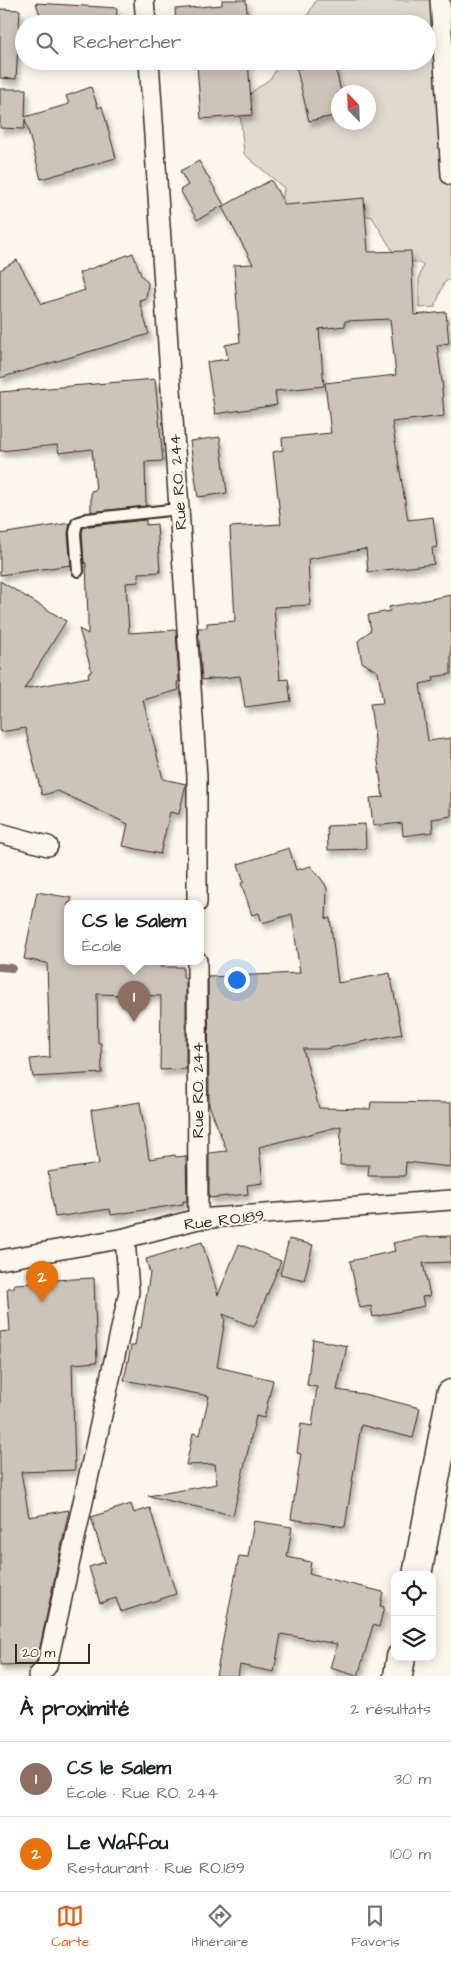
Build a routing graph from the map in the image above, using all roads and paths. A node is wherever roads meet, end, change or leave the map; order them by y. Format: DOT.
graph roads {
  1 [pos="144,0"];
  2 [pos="440,0"];
  3 [pos="145,15"];
  4 [pos="150,70"];
  5 [pos="451,175"];
  6 [pos="179,508"];
  7 [pos="78,571"];
  8 [pos="0,833"];
  9 [pos="48,846"];
  10 [pos="197,900"];
  11 [pos="197,965"];
  12 [pos="451,1200"];
  13 [pos="198,1219"];
  14 [pos="125,1238"];
  15 [pos="0,1260"];
  16 [pos="451,1394"];
  17 [pos="418,1571"];
  18 [pos="400,1661"];
  19 [pos="38,1676"];
  20 [pos="398,1676"];
  1 -- 3 [label="street"];
  2 -- 5 [label="street"];
  4 -- 6 [label="street, Rue RO. 244"];
  6 -- 7 [label="lane"];
  6 -- 10 [label="street, Rue RO. 244"];
  8 -- 9 [label="street"];
  11 -- 13 [label="street, Rue RO. 244"];
  12 -- 13 [label="street, Rue RO.189"];
  13 -- 14 [label="street, Rue RO.189"];
  14 -- 15 [label="street, Rue RO.189"];
  14 -- 19 [label="street"];
  16 -- 17 [label="street"];
  18 -- 20 [label="street"];
}
